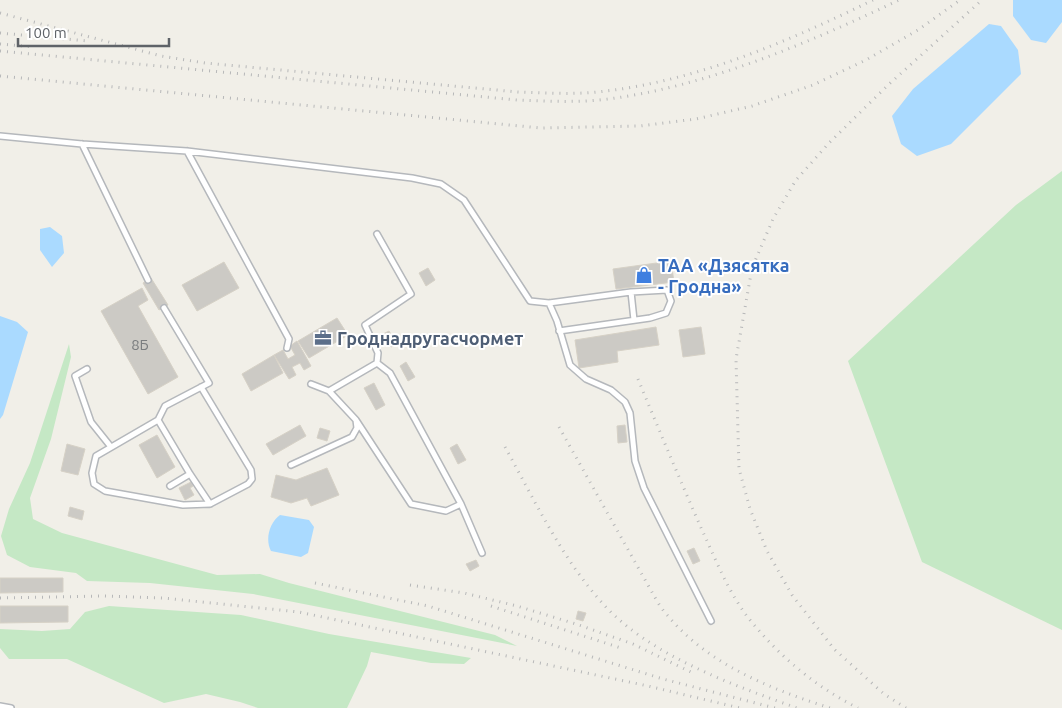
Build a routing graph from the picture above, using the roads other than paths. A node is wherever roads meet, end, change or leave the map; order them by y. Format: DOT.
graph roads {
  1 [pos="0,136"];
  2 [pos="82,144"];
  3 [pos="186,151"];
  4 [pos="377,234"];
  5 [pos="148,280"];
  6 [pos="631,292"];
  7 [pos="549,303"];
  8 [pos="164,308"];
  9 [pos="634,320"];
  10 [pos="560,331"];
  11 [pos="287,348"];
  12 [pos="377,363"];
  13 [pos="87,369"];
  14 [pos="311,384"];
  15 [pos="201,387"];
  16 [pos="329,391"];
  17 [pos="158,420"];
  18 [pos="356,420"];
  19 [pos="111,447"];
  20 [pos="291,464"];
  21 [pos="190,474"];
  22 [pos="170,486"];
  23 [pos="210,504"];
  24 [pos="461,504"];
  25 [pos="482,553"];
  26 [pos="711,621"];
  27 [pos="0,706"];
  28 [pos="10,708"];
  1 -- 2 [label="lane"];
  2 -- 3 [label="lane"];
  2 -- 5 [label="lane"];
  3 -- 7 [label="lane"];
  3 -- 11 [label="lane"];
  4 -- 12 [label="lane"];
  6 -- 7 [label="lane"];
  6 -- 9 [label="lane"];
  6 -- 9 [label="lane"];
  7 -- 10 [label="lane"];
  8 -- 15 [label="lane"];
  9 -- 10 [label="lane"];
  10 -- 26 [label="lane"];
  12 -- 16 [label="lane"];
  12 -- 24 [label="lane"];
  13 -- 19 [label="lane"];
  14 -- 16 [label="lane"];
  15 -- 17 [label="lane"];
  15 -- 23 [label="lane"];
  16 -- 18 [label="lane"];
  17 -- 19 [label="lane"];
  17 -- 21 [label="lane"];
  18 -- 20 [label="lane"];
  18 -- 24 [label="lane"];
  19 -- 23 [label="lane"];
  21 -- 22 [label="lane"];
  21 -- 23 [label="lane"];
  24 -- 25 [label="lane"];
  27 -- 28 [label="lane"];
}
